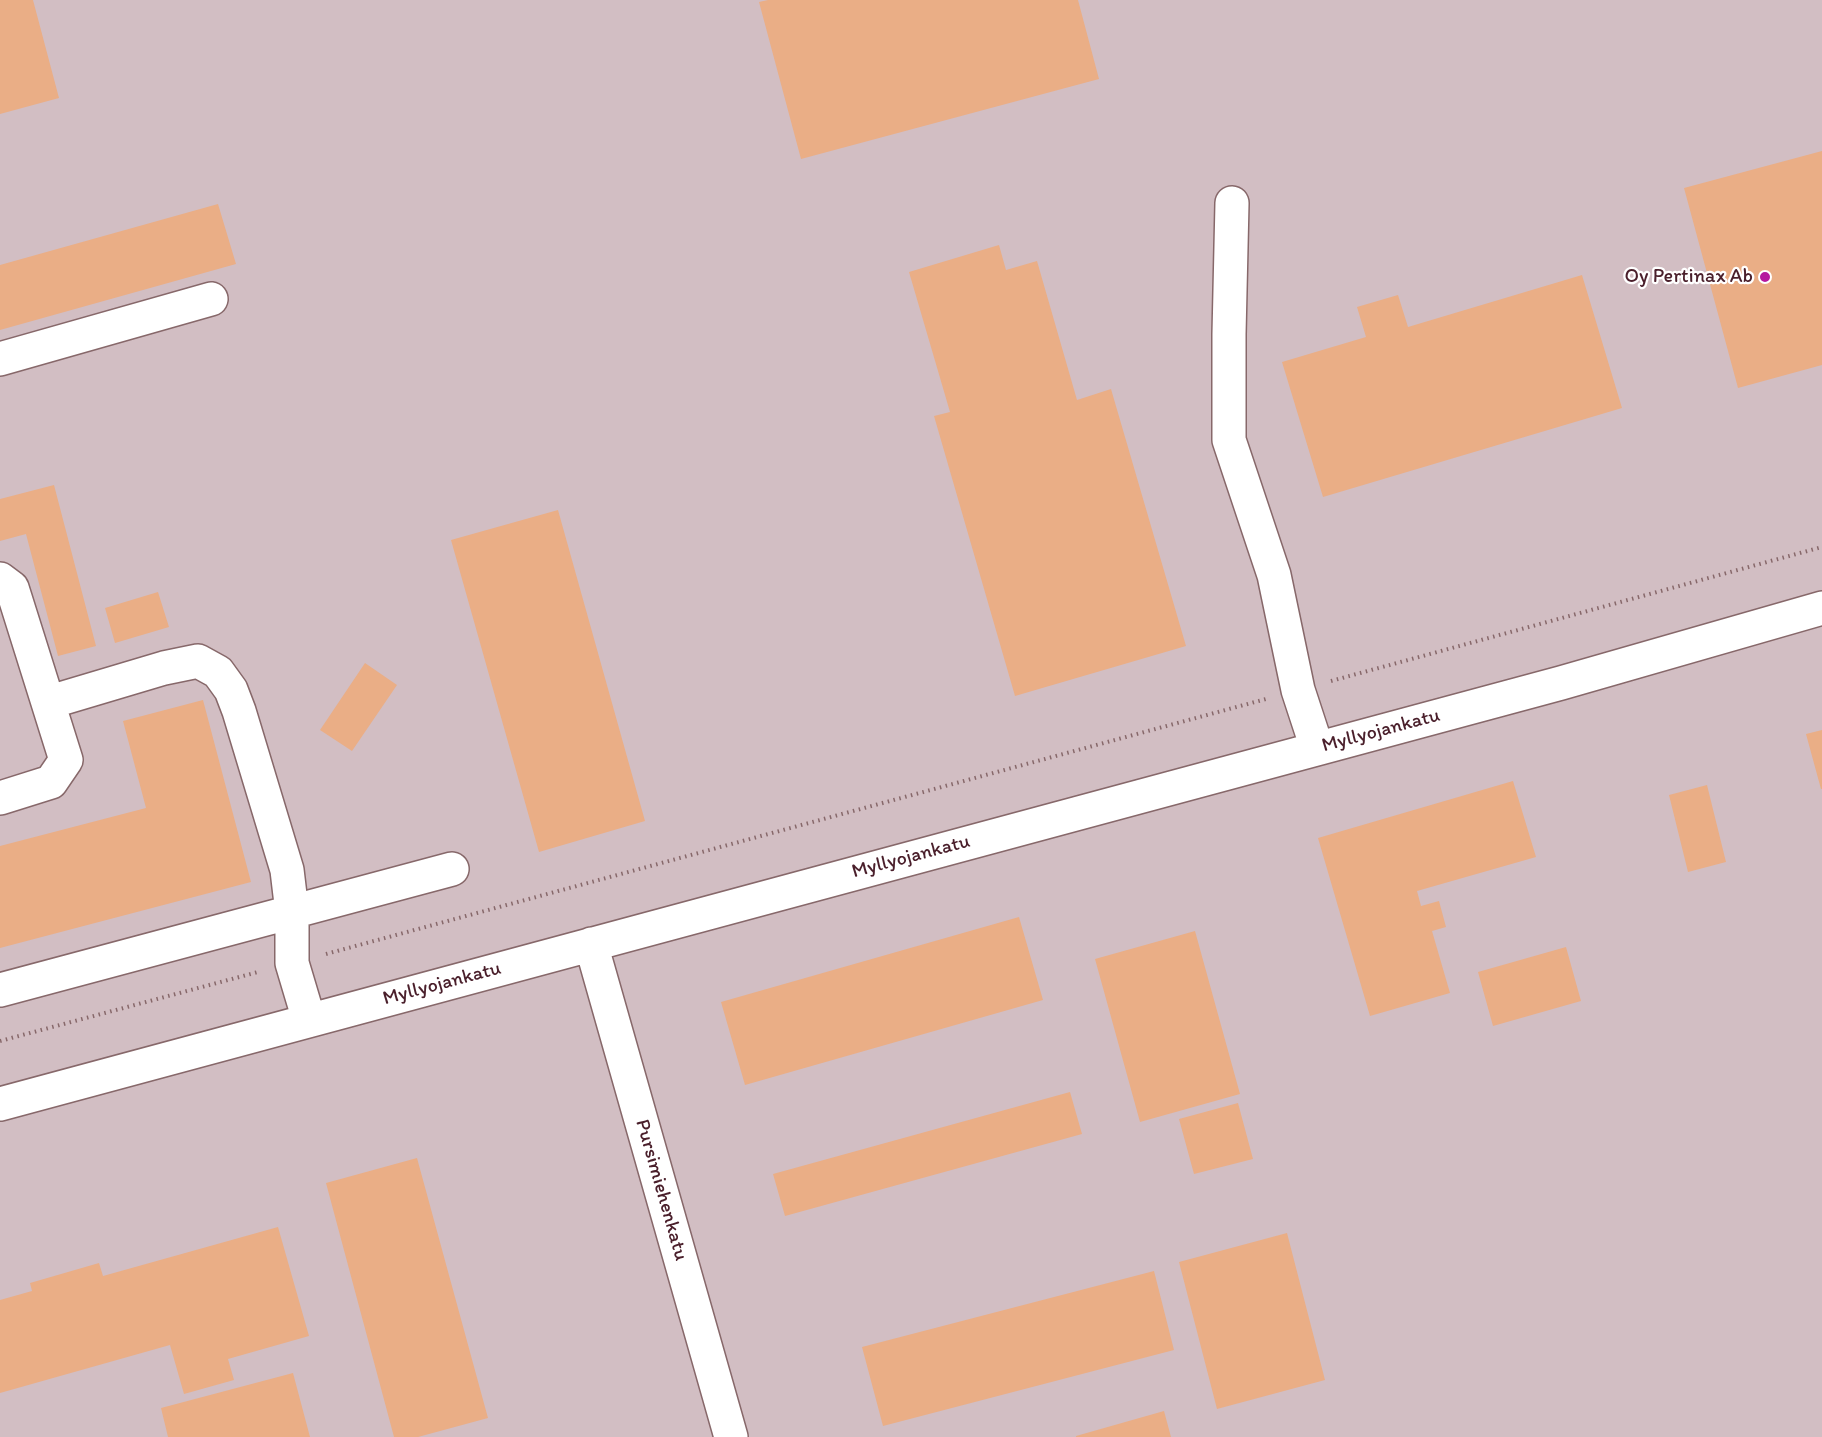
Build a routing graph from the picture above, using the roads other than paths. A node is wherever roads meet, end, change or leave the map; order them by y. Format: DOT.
graph roads {
  1 [pos="1232,202"];
  2 [pos="211,299"];
  3 [pos="0,359"];
  4 [pos="0,579"];
  5 [pos="1822,608"];
  6 [pos="50,702"];
  7 [pos="1317,748"];
  8 [pos="0,798"];
  9 [pos="452,869"];
  10 [pos="292,912"];
  11 [pos="591,944"];
  12 [pos="0,990"];
  13 [pos="309,1020"];
  14 [pos="0,1104"];
  15 [pos="731,1437"];
  1 -- 7 [label="street"];
  2 -- 3 [label="street"];
  4 -- 6 [label="street"];
  5 -- 7 [label="street, Myllyojankatu"];
  6 -- 8 [label="street"];
  6 -- 10 [label="street"];
  7 -- 11 [label="street, Myllyojankatu"];
  9 -- 10 [label="street"];
  10 -- 12 [label="street"];
  10 -- 13 [label="street"];
  11 -- 13 [label="street, Myllyojankatu"];
  11 -- 15 [label="street, Pursimiehenkatu"];
  13 -- 14 [label="street, Myllyojankatu"];
}
